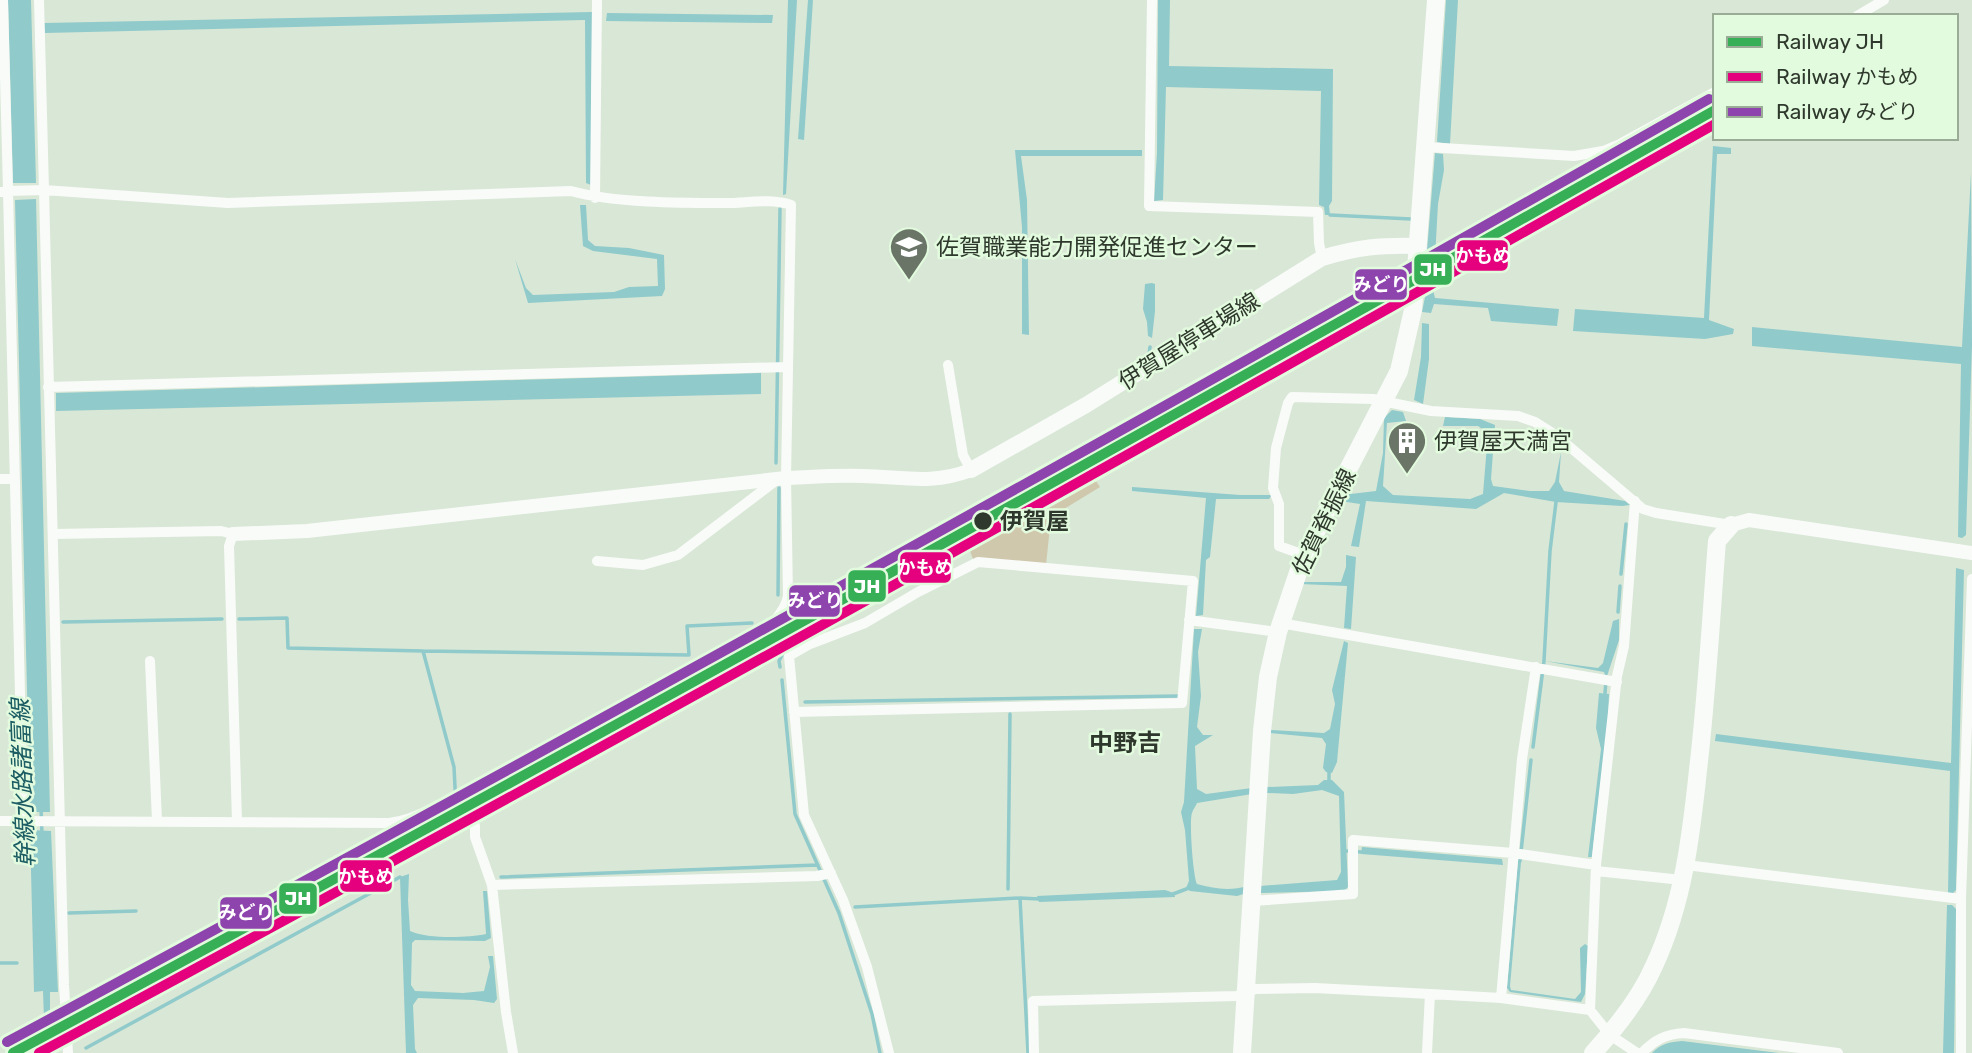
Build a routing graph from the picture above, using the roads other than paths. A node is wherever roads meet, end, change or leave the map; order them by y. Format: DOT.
graph roads {
  1 [pos="3,0"];
  2 [pos="39,0"];
  3 [pos="597,0"];
  4 [pos="1152,0"];
  5 [pos="1436,0"];
  6 [pos="1884,0"];
  7 [pos="1860,14"];
  8 [pos="1713,93"];
  9 [pos="1426,147"];
  10 [pos="44,190"];
  11 [pos="4,191"];
  12 [pos="595,198"];
  13 [pos="1418,246"];
  14 [pos="1322,258"];
  15 [pos="948,365"];
  16 [pos="787,367"];
  17 [pos="48,387"];
  18 [pos="1384,402"];
  19 [pos="971,470"];
  20 [pos="0,479"];
  21 [pos="14,479"];
  22 [pos="782,479"];
  23 [pos="1635,501"];
  24 [pos="1731,525"];
  25 [pos="54,534"];
  26 [pos="233,534"];
  27 [pos="1972,553"];
  28 [pos="1304,555"];
  29 [pos="597,561"];
  30 [pos="1972,579"];
  31 [pos="1196,620"];
  32 [pos="1279,627"];
  33 [pos="150,661"];
  34 [pos="1536,667"];
  35 [pos="1616,682"];
  36 [pos="794,712"];
  37 [pos="462,799"];
  38 [pos="0,821"];
  39 [pos="23,821"];
  40 [pos="61,821"];
  41 [pos="157,821"];
  42 [pos="237,822"];
  43 [pos="1513,860"];
  44 [pos="1597,868"];
  45 [pos="831,873"];
  46 [pos="1684,873"];
  47 [pos="492,885"];
  48 [pos="1961,899"];
  49 [pos="1251,901"];
  50 [pos="1246,993"];
  51 [pos="1430,994"];
  52 [pos="1501,998"];
  53 [pos="1590,1010"];
  54 [pos="1610,1035"];
  55 [pos="68,1053"];
  56 [pos="513,1053"];
  57 [pos="889,1053"];
  58 [pos="1034,1053"];
  59 [pos="1242,1053"];
  60 [pos="1427,1053"];
  61 [pos="1593,1053"];
  62 [pos="1637,1053"];
  63 [pos="1642,1053"];
  64 [pos="1838,1053"];
  65 [pos="1961,1053"];
  1 -- 11 [label="street"];
  2 -- 10 [label="street"];
  3 -- 12 [label="street"];
  4 -- 14 [label="street"];
  5 -- 9 [label="main road, 佐賀脊振線"];
  6 -- 7 [label="street"];
  8 -- 9 [label="street"];
  9 -- 13 [label="main road, 佐賀脊振線"];
  10 -- 11 [label="street"];
  10 -- 12 [label="street"];
  10 -- 17 [label="street"];
  11 -- 21 [label="street"];
  12 -- 16 [label="street"];
  13 -- 14 [label="main road, 伊賀屋停車場線"];
  13 -- 18 [label="main road, 佐賀脊振線"];
  14 -- 19 [label="main road, 伊賀屋停車場線"];
  15 -- 19 [label="street"];
  16 -- 17 [label="street"];
  16 -- 22 [label="street"];
  17 -- 25 [label="street"];
  18 -- 23 [label="street"];
  18 -- 28 [label="main road, 佐賀脊振線"];
  18 -- 28 [label="street"];
  19 -- 22 [label="street"];
  20 -- 21 [label="street"];
  21 -- 39 [label="street"];
  22 -- 26 [label="street"];
  22 -- 29 [label="street"];
  22 -- 37 [label="street"];
  23 -- 24 [label="street"];
  23 -- 35 [label="street"];
  24 -- 27 [label="street"];
  24 -- 46 [label="main road"];
  25 -- 26 [label="street"];
  25 -- 40 [label="street"];
  26 -- 42 [label="street"];
  28 -- 32 [label="main road, 佐賀脊振線"];
  30 -- 48 [label="street"];
  31 -- 32 [label="street"];
  31 -- 36 [label="street"];
  31 -- 36 [label="street"];
  32 -- 34 [label="street"];
  32 -- 49 [label="main road, 佐賀脊振線"];
  33 -- 41 [label="street"];
  34 -- 35 [label="street"];
  34 -- 43 [label="street"];
  35 -- 44 [label="street"];
  36 -- 45 [label="street"];
  37 -- 42 [label="street"];
  37 -- 47 [label="street"];
  38 -- 39 [label="street"];
  39 -- 40 [label="street"];
  40 -- 41 [label="street"];
  40 -- 55 [label="street"];
  41 -- 42 [label="street"];
  43 -- 44 [label="street"];
  43 -- 49 [label="street"];
  43 -- 52 [label="street"];
  44 -- 46 [label="street"];
  44 -- 53 [label="street"];
  45 -- 47 [label="street"];
  45 -- 57 [label="street"];
  46 -- 48 [label="street"];
  46 -- 54 [label="main road"];
  47 -- 56 [label="street"];
  48 -- 65 [label="street"];
  49 -- 50 [label="main road, 佐賀脊振線"];
  50 -- 51 [label="street"];
  50 -- 58 [label="street"];
  50 -- 59 [label="main road, 佐賀脊振線"];
  51 -- 52 [label="street"];
  51 -- 60 [label="street"];
  52 -- 53 [label="street"];
  53 -- 54 [label="street"];
  54 -- 61 [label="main road"];
  54 -- 62 [label="street"];
  63 -- 64 [label="street"];
}
